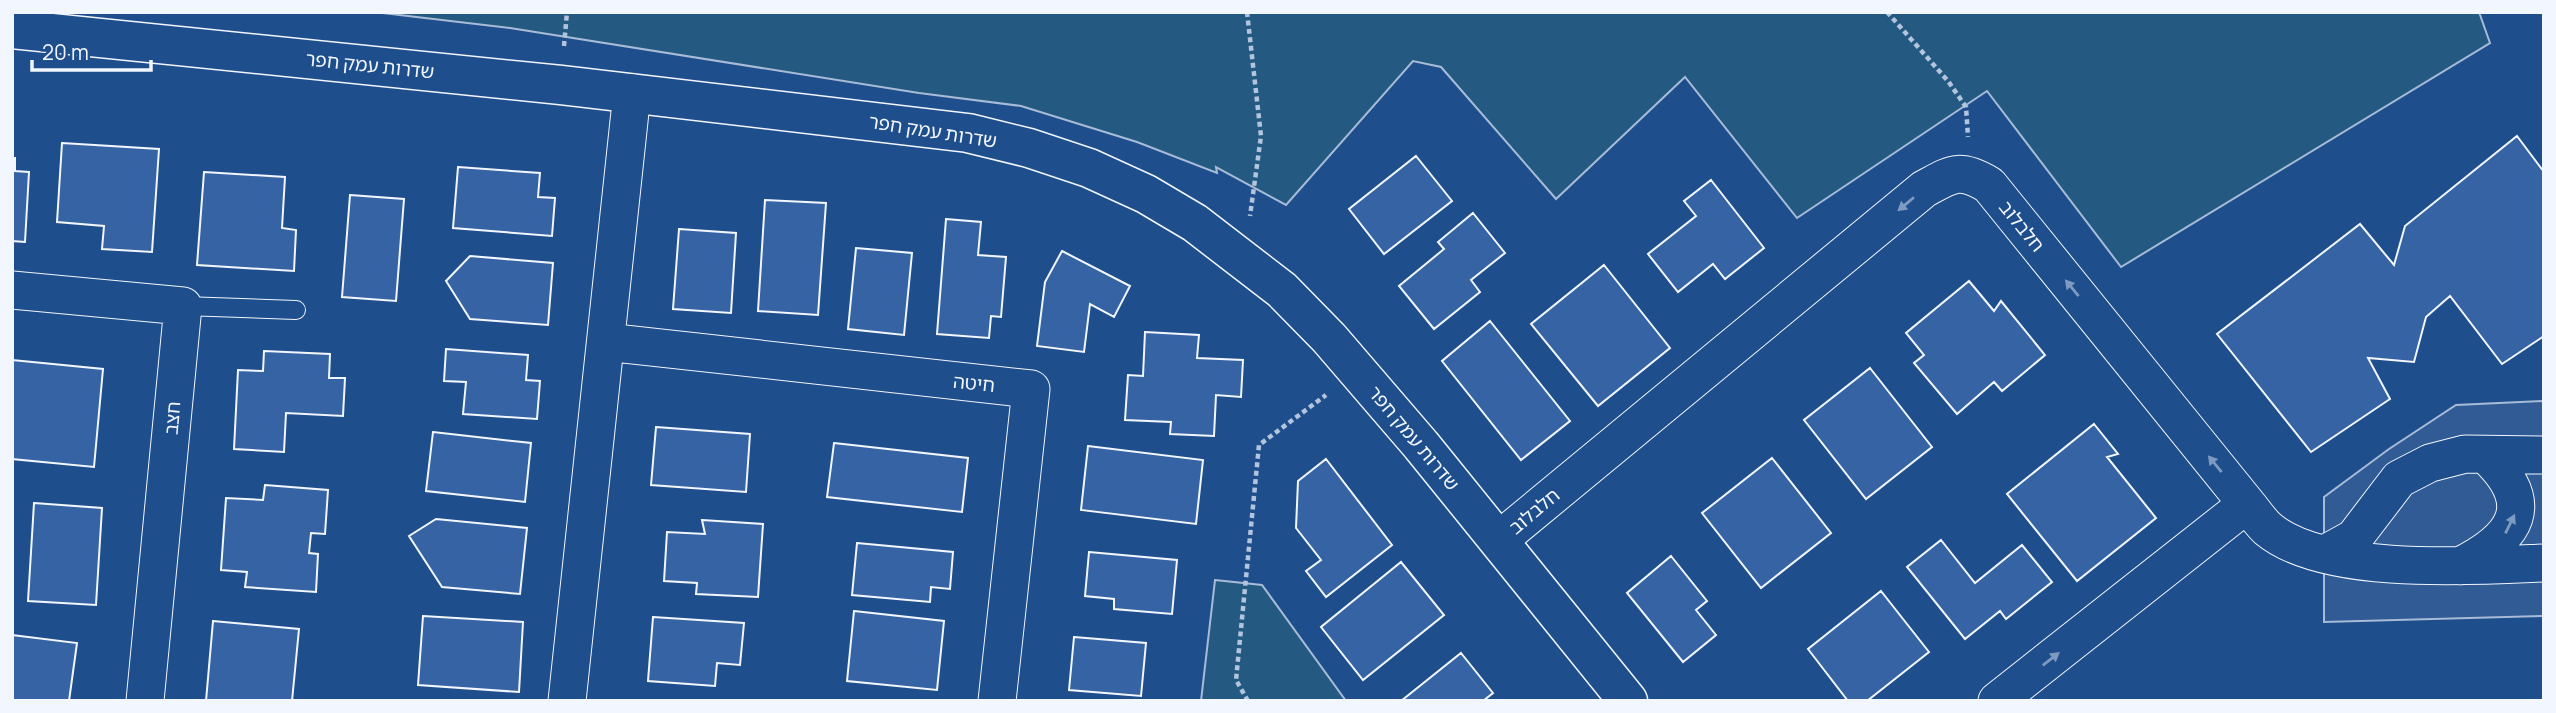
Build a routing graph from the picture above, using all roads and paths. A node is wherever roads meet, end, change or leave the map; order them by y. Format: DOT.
graph roads {
  1 [pos="1247,12"];
  2 [pos="1887,12"];
  3 [pos="12,29"];
  4 [pos="632,93"];
  5 [pos="1970,174"];
  6 [pos="1244,258"];
  7 [pos="12,290"];
  8 [pos="183,306"];
  9 [pos="296,310"];
  10 [pos="606,342"];
  11 [pos="1357,371"];
  12 [pos="2486,455"];
  13 [pos="2544,455"];
  14 [pos="2399,479"];
  15 [pos="2247,504"];
  16 [pos="1499,540"];
  17 [pos="2325,554"];
  18 [pos="2544,563"];
  19 [pos="2406,565"];
  20 [pos="2459,566"];
  21 [pos="145,701"];
  22 [pos="567,701"];
  23 [pos="997,701"];
  24 [pos="1248,701"];
  25 [pos="1628,701"];
  26 [pos="1997,701"];
  1 -- 6 [label="path"];
  2 -- 5 [label="path"];
  3 -- 4 [label="street, שדרות עמק חפר"];
  4 -- 6 [label="street, שדרות עמק חפר"];
  4 -- 10 [label="street"];
  15 -- 5 [label="street, חלבלוב, one-way"];
  5 -- 16 [label="street, חלבלוב, one-way"];
  6 -- 11 [label="street, שדרות עמק חפר"];
  7 -- 8 [label="street"];
  8 -- 9 [label="lane"];
  8 -- 21 [label="street, חצב"];
  10 -- 22 [label="street"];
  10 -- 23 [label="street, חיטה"];
  11 -- 16 [label="street, שדרות עמק חפר"];
  11 -- 24 [label="path"];
  12 -- 13 [label="street"];
  12 -- 14 [label="street"];
  20 -- 12 [label="street, one-way"];
  14 -- 17 [label="street"];
  14 -- 19 [label="street"];
  15 -- 17 [label="street, חלבלוב"];
  26 -- 15 [label="street, one-way"];
  16 -- 25 [label="street, שדרות עמק חפר"];
  17 -- 19 [label="street, חלבלוב"];
  18 -- 20 [label="street"];
  19 -- 20 [label="street"];
}
